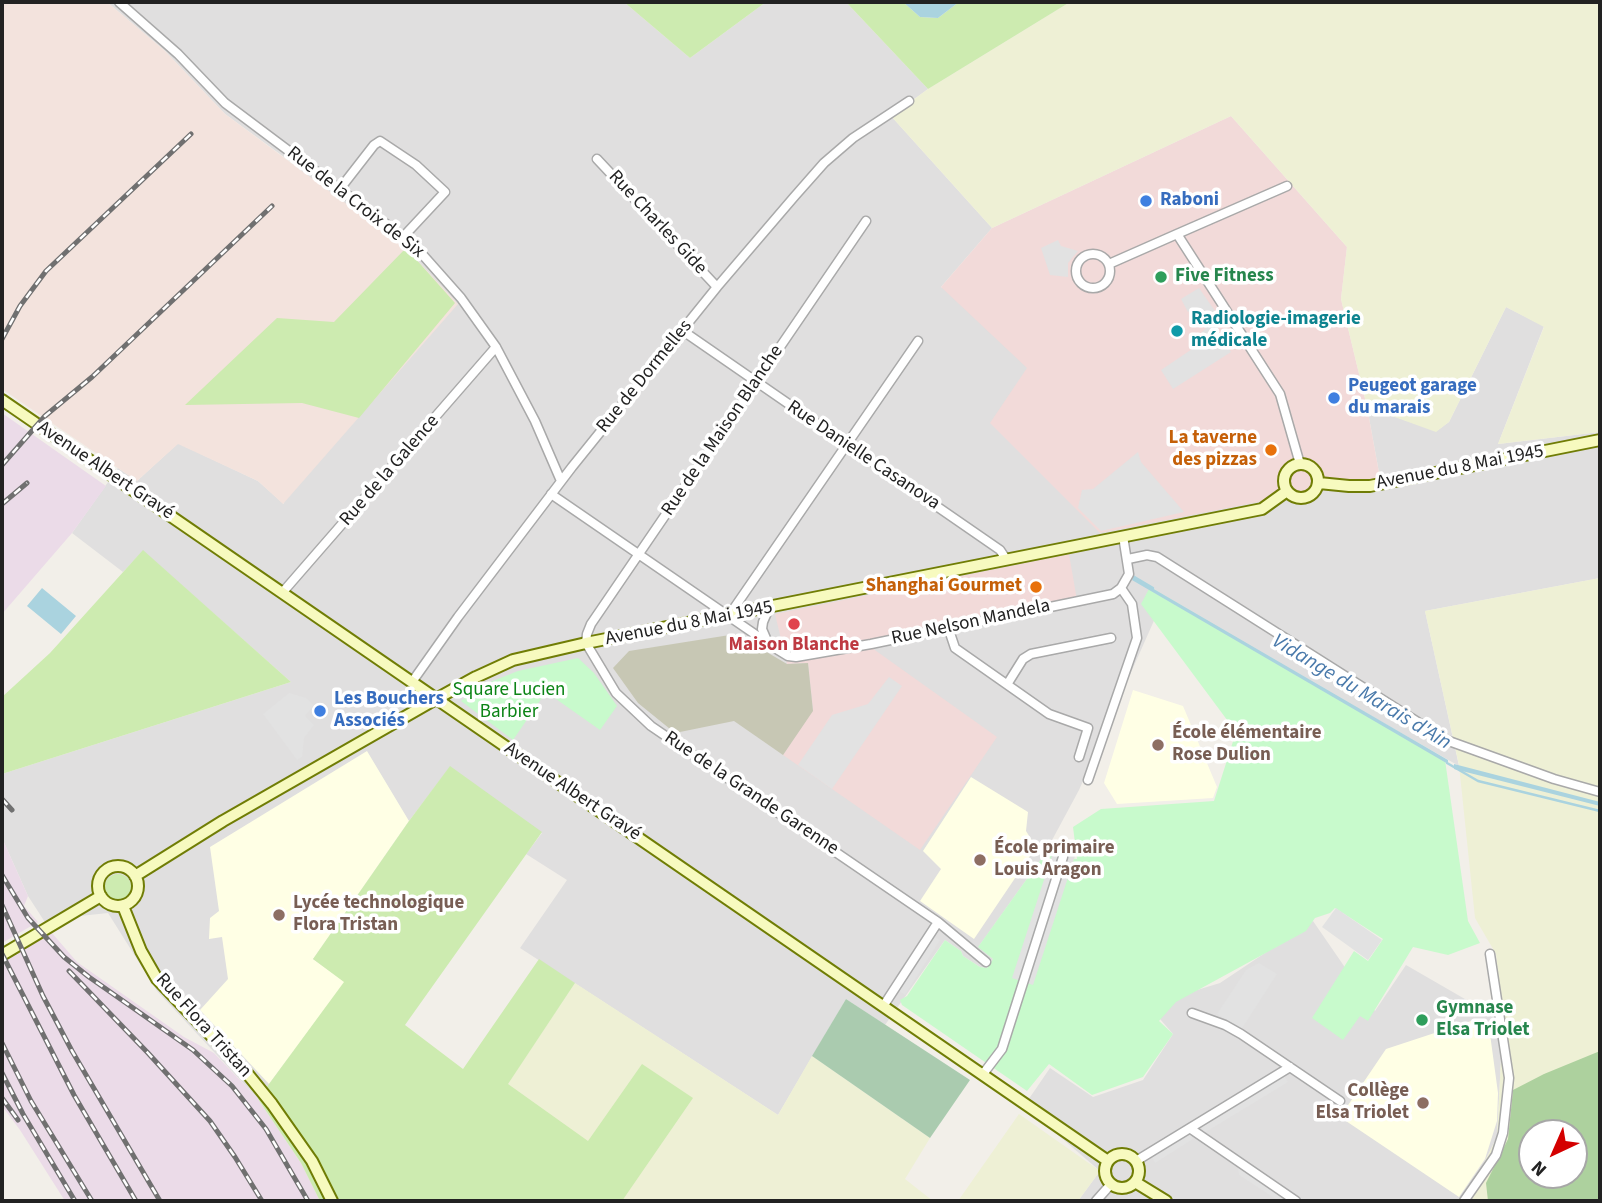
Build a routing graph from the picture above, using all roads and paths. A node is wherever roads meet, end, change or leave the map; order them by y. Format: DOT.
graph roads {
  1 [pos="119,2"];
  2 [pos="909,101"];
  3 [pos="597,159"];
  4 [pos="1287,186"];
  5 [pos="340,190"];
  6 [pos="866,221"];
  7 [pos="1177,234"];
  8 [pos="403,237"];
  9 [pos="1109,264"];
  10 [pos="718,287"];
  11 [pos="683,331"];
  12 [pos="918,341"];
  13 [pos="496,348"];
  14 [pos="756,383"];
  15 [pos="2,400"];
  16 [pos="1600,440"];
  17 [pos="848,445"];
  18 [pos="1300,464"];
  19 [pos="561,481"];
  20 [pos="1319,483"];
  21 [pos="1287,491"];
  22 [pos="551,494"];
  23 [pos="1123,536"];
  24 [pos="639,554"];
  25 [pos="1006,559"];
  26 [pos="1128,559"];
  27 [pos="1121,588"];
  28 [pos="282,593"];
  29 [pos="769,608"];
  30 [pos="728,617"];
  31 [pos="948,627"];
  32 [pos="1111,638"];
  33 [pos="586,643"];
  34 [pos="768,643"];
  35 [pos="412,682"];
  36 [pos="1008,683"];
  37 [pos="436,699"];
  38 [pos="1079,757"];
  39 [pos="1088,780"];
  40 [pos="1600,792"];
  41 [pos="1063,857"];
  42 [pos="135,876"];
  43 [pos="102,896"];
  44 [pos="123,906"];
  45 [pos="938,922"];
  46 [pos="1490,954"];
  47 [pos="2,955"];
  48 [pos="986,962"];
  49 [pos="884,1005"];
  50 [pos="1192,1013"];
  51 [pos="1290,1067"];
  52 [pos="983,1074"];
  53 [pos="1340,1101"];
  54 [pos="1191,1129"];
  55 [pos="1108,1161"];
  56 [pos="1136,1161"];
  57 [pos="1135,1182"];
  58 [pos="1111,1184"];
  59 [pos="332,1201"];
  60 [pos="1096,1201"];
  61 [pos="1166,1201"];
  62 [pos="1296,1201"];
  63 [pos="1464,1201"];
  1 -- 5 [label="street, Rue de la Croix de Six"];
  2 -- 10 [label="street, Rue de Dormelles"];
  3 -- 10 [label="street, Rue Charles Gide"];
  4 -- 7 [label="street"];
  5 -- 8 [label="street, Rue de la Croix de Six"];
  5 -- 8 [label="street"];
  6 -- 14 [label="street, Rue de la Maison Blanche"];
  7 -- 9 [label="street"];
  7 -- 18 [label="street"];
  8 -- 13 [label="street, Rue de la Croix de Six"];
  9 -- 9 [label="street"];
  10 -- 11 [label="street, Rue de Dormelles"];
  11 -- 14 [label="street, Rue Danielle Casanova"];
  11 -- 19 [label="street, Rue de Dormelles"];
  12 -- 17 [label="street"];
  13 -- 19 [label="street, Rue de la Croix de Six"];
  13 -- 28 [label="street, Rue de la Galence"];
  14 -- 17 [label="street, Rue Danielle Casanova"];
  14 -- 24 [label="street, Rue de la Maison Blanche"];
  15 -- 28 [label="main road, Avenue Albert Gravé"];
  16 -- 20 [label="main road, Avenue du 8 Mai 1945"];
  17 -- 25 [label="street, Rue Danielle Casanova"];
  17 -- 30 [label="street"];
  18 -- 20 [label="main road"];
  18 -- 21 [label="main road"];
  19 -- 22 [label="street, Rue de Dormelles"];
  20 -- 21 [label="main road"];
  21 -- 23 [label="main road, Avenue du 8 Mai 1945"];
  22 -- 24 [label="street"];
  22 -- 35 [label="street, Rue de Dormelles"];
  23 -- 25 [label="main road, Avenue du 8 Mai 1945"];
  23 -- 26 [label="street"];
  24 -- 30 [label="street"];
  24 -- 33 [label="street, Rue de la Maison Blanche"];
  25 -- 29 [label="main road, Avenue du 8 Mai 1945"];
  26 -- 27 [label="street"];
  26 -- 40 [label="street"];
  27 -- 31 [label="street, Rue Nelson Mandela"];
  27 -- 39 [label="street"];
  28 -- 35 [label="main road, Avenue Albert Gravé"];
  29 -- 30 [label="main road, Avenue du 8 Mai 1945"];
  29 -- 34 [label="street"];
  30 -- 33 [label="main road, Avenue du 8 Mai 1945"];
  30 -- 34 [label="street, Rue Nelson Mandela"];
  31 -- 34 [label="street, Rue Nelson Mandela"];
  31 -- 36 [label="street"];
  32 -- 36 [label="street"];
  33 -- 37 [label="main road, Avenue du 8 Mai 1945"];
  33 -- 45 [label="street, Rue de la Grande Garenne"];
  35 -- 37 [label="main road, Avenue Albert Gravé"];
  36 -- 38 [label="street"];
  37 -- 42 [label="main road, Avenue du 8 Mai 1945"];
  37 -- 49 [label="main road, Avenue Albert Gravé"];
  41 -- 52 [label="street"];
  42 -- 43 [label="main road"];
  42 -- 44 [label="main road"];
  43 -- 44 [label="main road"];
  43 -- 47 [label="main road"];
  44 -- 59 [label="main road, Rue Flora Tristan"];
  45 -- 48 [label="street, Rue de la Grande Garenne"];
  45 -- 49 [label="street"];
  46 -- 63 [label="street"];
  49 -- 52 [label="main road, Avenue Albert Gravé"];
  50 -- 51 [label="street"];
  51 -- 53 [label="street"];
  51 -- 54 [label="street"];
  52 -- 55 [label="main road, Avenue Albert Gravé"];
  54 -- 56 [label="street"];
  54 -- 62 [label="street"];
  55 -- 56 [label="main road"];
  55 -- 58 [label="main road"];
  56 -- 57 [label="main road"];
  57 -- 58 [label="main road"];
  57 -- 61 [label="main road"];
  58 -- 60 [label="street"];
}
